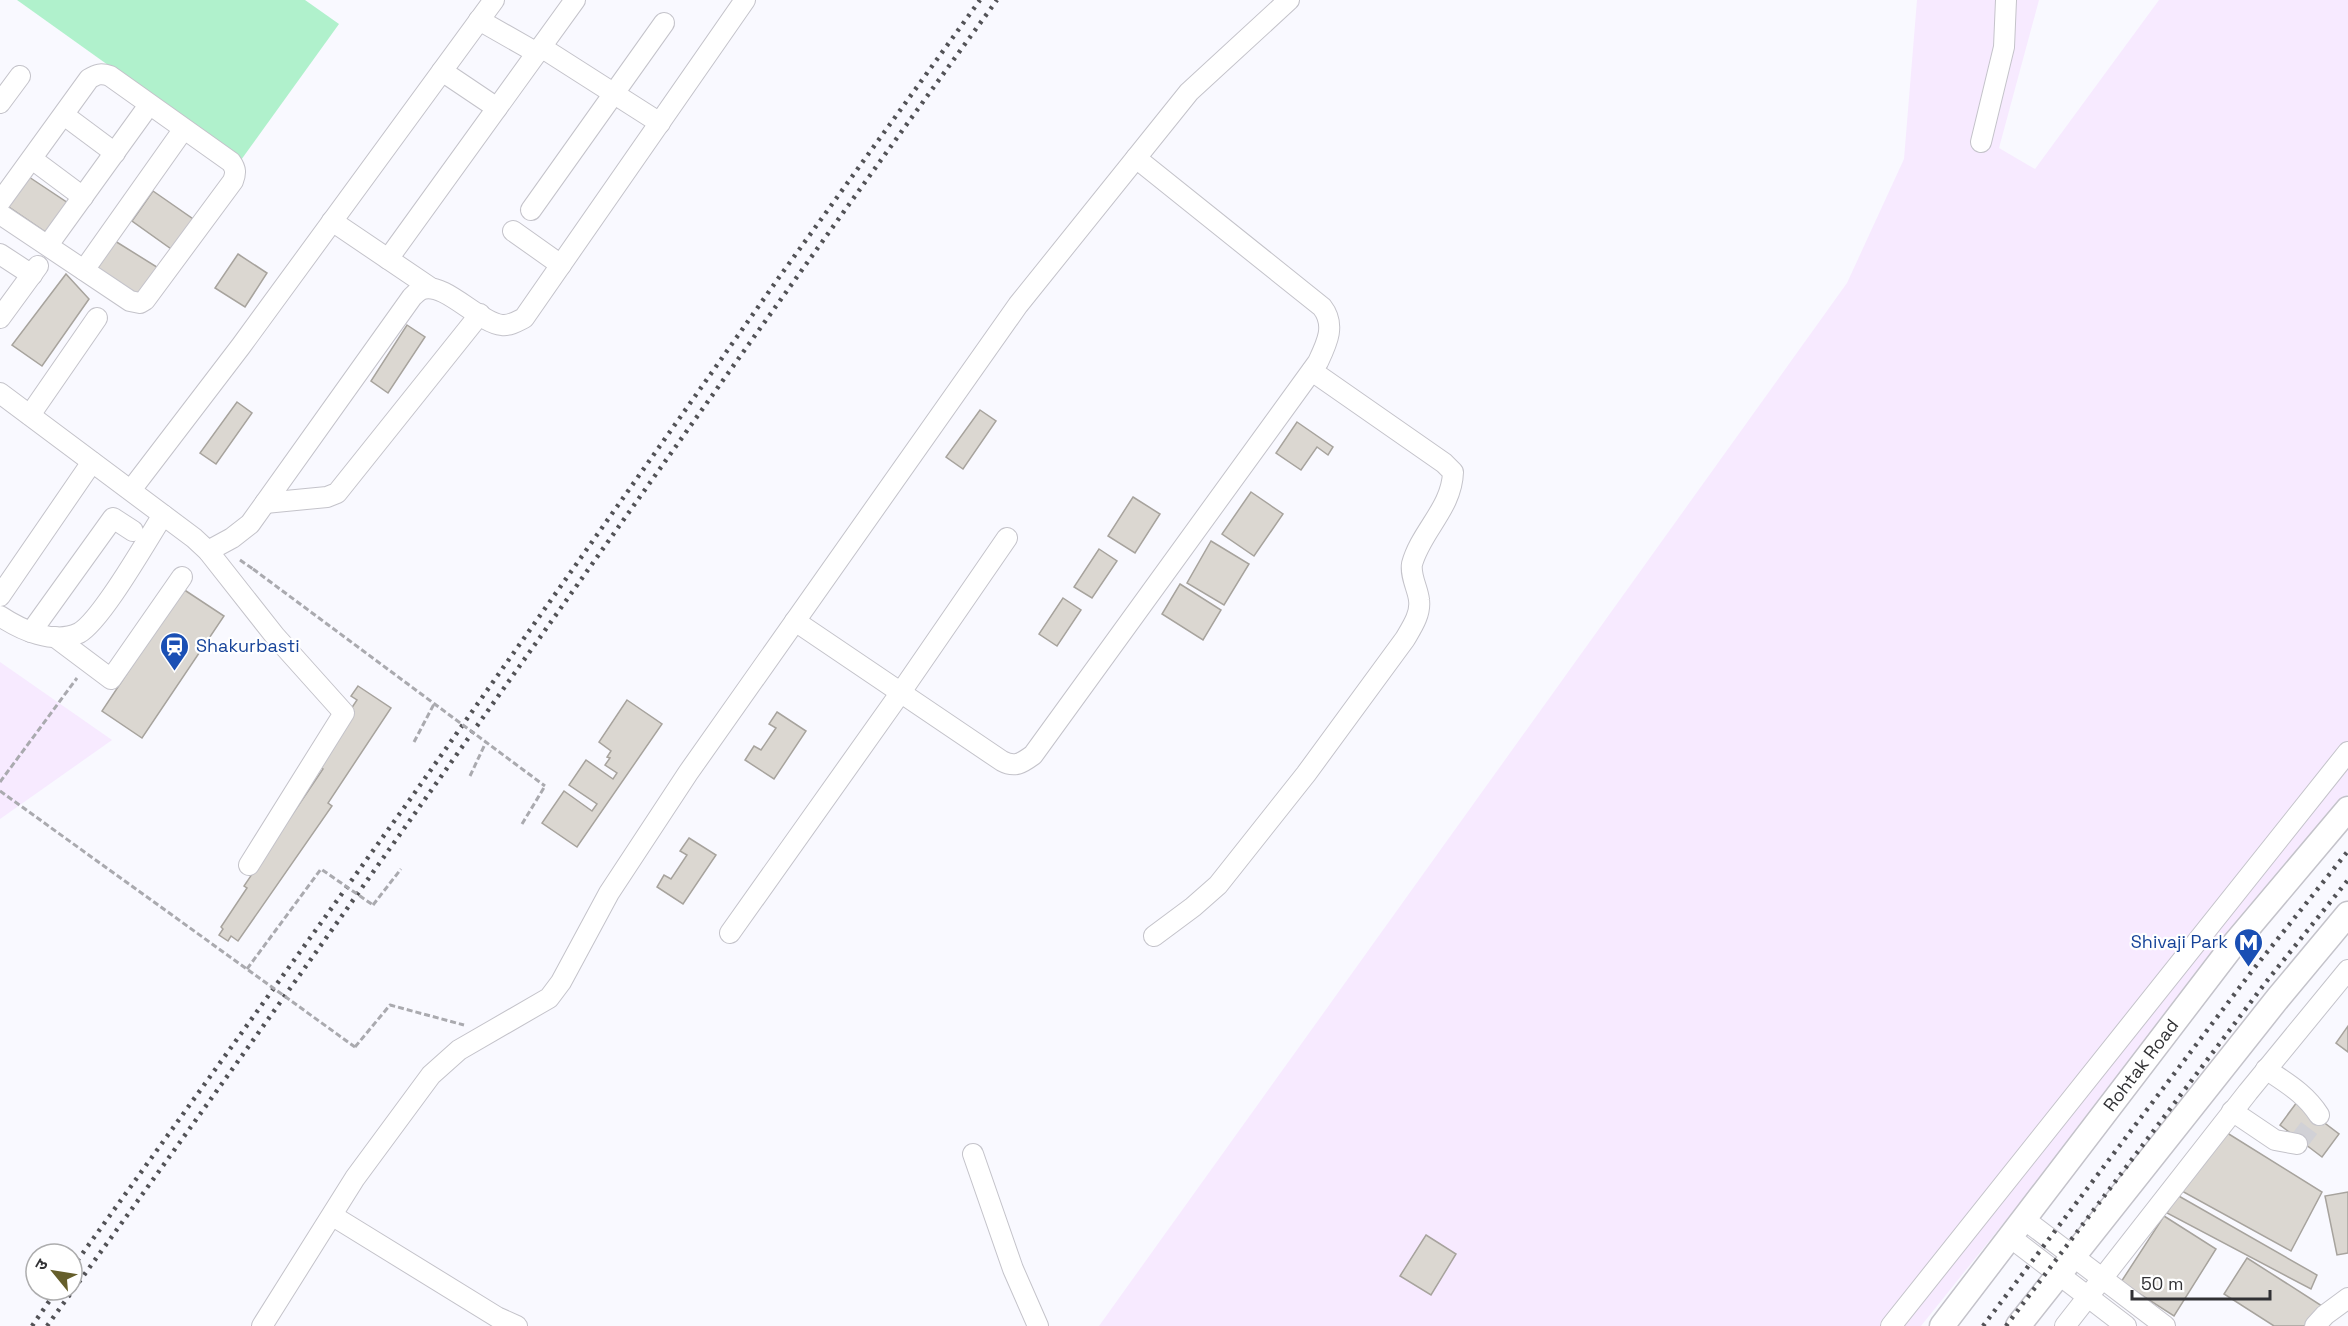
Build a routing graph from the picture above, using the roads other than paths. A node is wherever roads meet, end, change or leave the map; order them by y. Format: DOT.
graph roads {
  1 [pos="494,0"];
  2 [pos="575,0"];
  3 [pos="745,0"];
  4 [pos="1288,0"];
  5 [pos="2006,0"];
  6 [pos="479,20"];
  7 [pos="664,22"];
  8 [pos="539,50"];
  9 [pos="442,71"];
  10 [pos="20,76"];
  11 [pos="615,93"];
  12 [pos="0,103"];
  13 [pos="148,105"];
  14 [pos="497,108"];
  15 [pos="64,114"];
  16 [pos="660,123"];
  17 [pos="183,130"];
  18 [pos="1981,142"];
  19 [pos="115,153"];
  20 [pos="1136,158"];
  21 [pos="32,159"];
  22 [pos="83,197"];
  23 [pos="0,202"];
  24 [pos="531,210"];
  25 [pos="0,214"];
  26 [pos="332,221"];
  27 [pos="513,231"];
  28 [pos="48,245"];
  29 [pos="0,254"];
  30 [pos="388,260"];
  31 [pos="561,265"];
  32 [pos="84,270"];
  33 [pos="432,288"];
  34 [pos="480,314"];
  35 [pos="0,318"];
  36 [pos="97,318"];
  37 [pos="1312,371"];
  38 [pos="0,393"];
  39 [pos="30,415"];
  40 [pos="92,462"];
  41 [pos="131,490"];
  42 [pos="265,503"];
  43 [pos="163,515"];
  44 [pos="133,531"];
  45 [pos="1007,538"];
  46 [pos="208,551"];
  47 [pos="182,578"];
  48 [pos="0,596"];
  49 [pos="0,616"];
  50 [pos="795,621"];
  51 [pos="31,632"];
  52 [pos="55,637"];
  53 [pos="901,692"];
  54 [pos="2348,752"];
  55 [pos="2348,809"];
  56 [pos="249,865"];
  57 [pos="2348,914"];
  58 [pos="730,933"];
  59 [pos="1154,936"];
  60 [pos="2348,969"];
  61 [pos="2266,1069"];
  62 [pos="2232,1111"];
  63 [pos="2319,1115"];
  64 [pos="2297,1144"];
  65 [pos="973,1154"];
  66 [pos="333,1216"];
  67 [pos="2017,1228"];
  68 [pos="2074,1256"];
  69 [pos="2058,1274"];
  70 [pos="2102,1278"];
  71 [pos="2088,1297"];
  72 [pos="2348,1298"];
  73 [pos="262,1326"];
  74 [pos="517,1326"];
  75 [pos="1038,1326"];
  76 [pos="1891,1326"];
  77 [pos="1942,1326"];
  78 [pos="2018,1326"];
  79 [pos="2065,1326"];
  80 [pos="2126,1326"];
  81 [pos="2165,1326"];
  82 [pos="2315,1326"];
  1 -- 6 [label="street"];
  2 -- 8 [label="street"];
  3 -- 16 [label="street"];
  4 -- 20 [label="street"];
  5 -- 18 [label="street"];
  6 -- 8 [label="street"];
  6 -- 9 [label="street"];
  7 -- 11 [label="street"];
  8 -- 11 [label="street"];
  8 -- 14 [label="street"];
  9 -- 14 [label="street"];
  9 -- 26 [label="street"];
  10 -- 12 [label="street"];
  11 -- 16 [label="street"];
  11 -- 24 [label="street"];
  13 -- 15 [label="street"];
  13 -- 17 [label="street"];
  13 -- 19 [label="street"];
  14 -- 30 [label="street"];
  15 -- 19 [label="street"];
  15 -- 21 [label="street"];
  16 -- 31 [label="street"];
  17 -- 32 [label="street"];
  17 -- 32 [label="street"];
  19 -- 22 [label="street"];
  20 -- 37 [label="street"];
  20 -- 50 [label="street"];
  21 -- 22 [label="street"];
  21 -- 23 [label="street"];
  22 -- 28 [label="street"];
  25 -- 28 [label="street"];
  26 -- 30 [label="street"];
  26 -- 41 [label="street"];
  27 -- 31 [label="street"];
  28 -- 32 [label="street"];
  29 -- 35 [label="street"];
  30 -- 33 [label="street"];
  31 -- 34 [label="street"];
  33 -- 34 [label="street"];
  33 -- 42 [label="street"];
  34 -- 42 [label="street"];
  36 -- 39 [label="street"];
  37 -- 53 [label="street"];
  37 -- 59 [label="street"];
  38 -- 39 [label="street"];
  39 -- 40 [label="street"];
  40 -- 41 [label="street"];
  40 -- 48 [label="street"];
  41 -- 43 [label="street"];
  42 -- 46 [label="street"];
  43 -- 46 [label="street"];
  43 -- 52 [label="street"];
  44 -- 51 [label="street"];
  45 -- 53 [label="street"];
  46 -- 56 [label="street"];
  47 -- 52 [label="street"];
  49 -- 51 [label="street"];
  50 -- 53 [label="street"];
  50 -- 66 [label="street"];
  51 -- 52 [label="street"];
  53 -- 58 [label="street"];
  54 -- 76 [label="street"];
  55 -- 67 [label="main road, Rohtak Road"];
  57 -- 68 [label="main road"];
  60 -- 61 [label="street"];
  61 -- 62 [label="street"];
  61 -- 63 [label="street"];
  62 -- 64 [label="street"];
  62 -- 70 [label="street"];
  65 -- 75 [label="street"];
  66 -- 73 [label="street"];
  66 -- 74 [label="street"];
  67 -- 68 [label="street"];
  67 -- 69 [label="street"];
  67 -- 77 [label="main road, Rohtak Road"];
  68 -- 69 [label="main road"];
  68 -- 70 [label="street"];
  69 -- 71 [label="street"];
  69 -- 78 [label="main road"];
  70 -- 71 [label="street"];
  70 -- 81 [label="street"];
  71 -- 79 [label="street"];
  71 -- 80 [label="street"];
  72 -- 82 [label="street"];
}
